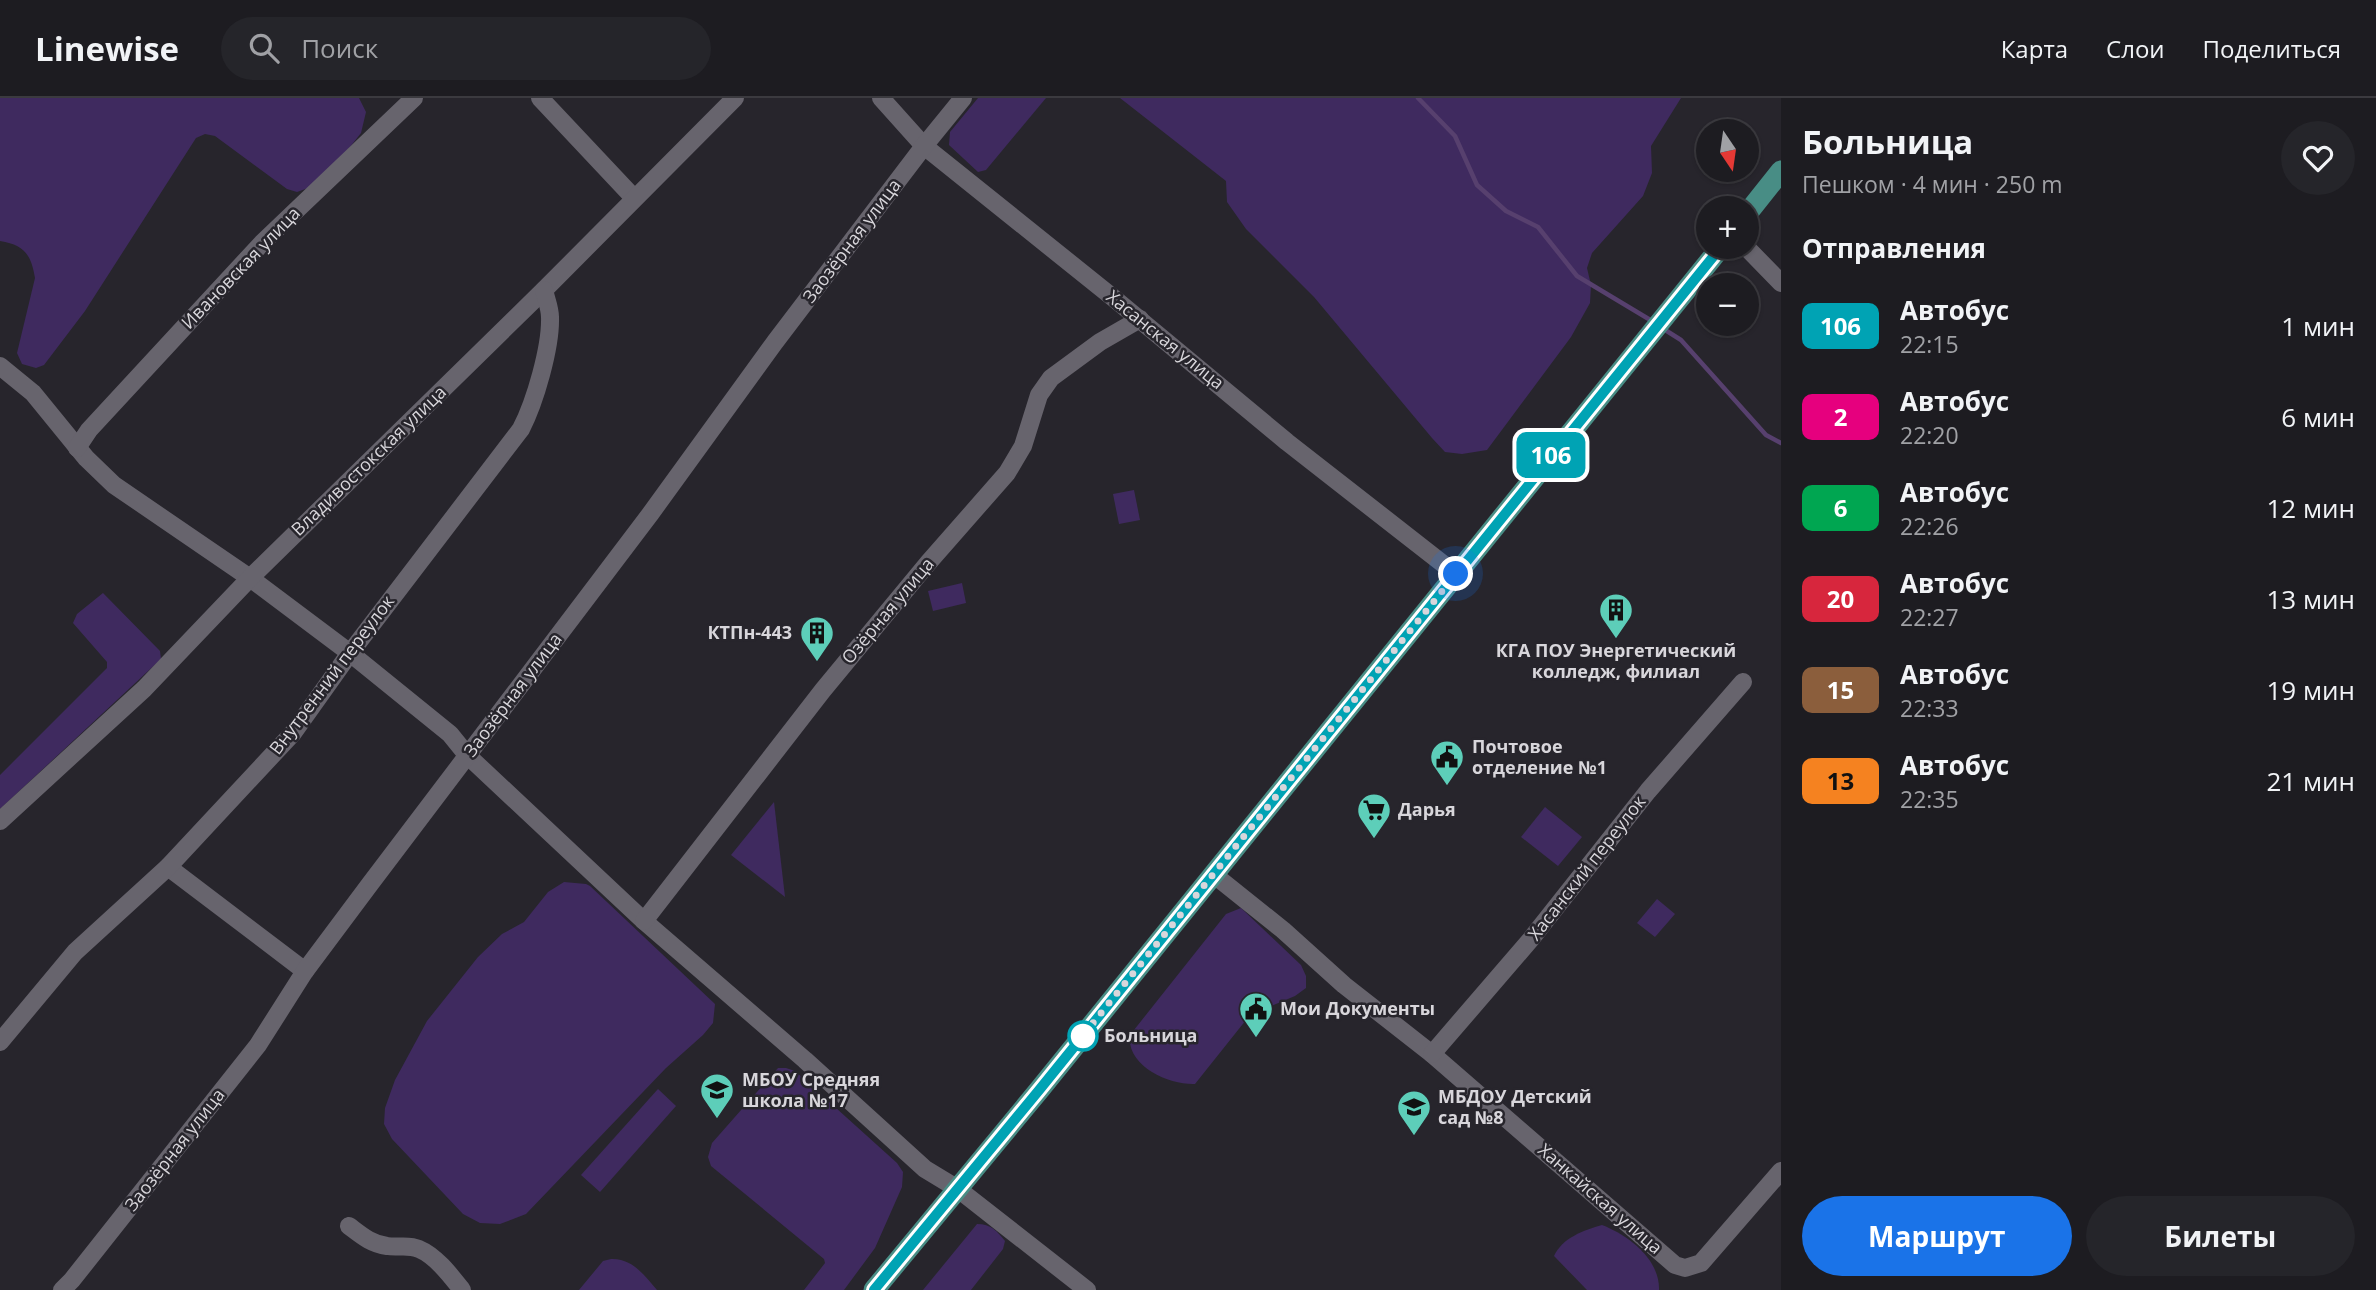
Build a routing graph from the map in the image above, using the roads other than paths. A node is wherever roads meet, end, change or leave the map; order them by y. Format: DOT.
graph roads {
  1 [pos="414,98"];
  2 [pos="540,98"];
  3 [pos="735,98"];
  4 [pos="881,98"];
  5 [pos="963,98"];
  6 [pos="924,146"];
  7 [pos="1781,171"];
  8 [pos="634,198"];
  9 [pos="1759,199"];
  10 [pos="1711,259"];
  11 [pos="1758,259"];
  12 [pos="1781,283"];
  13 [pos="544,290"];
  14 [pos="1140,319"];
  15 [pos="0,366"];
  16 [pos="78,447"];
  17 [pos="1456,574"];
  18 [pos="250,578"];
  19 [pos="349,653"];
  20 [pos="1744,682"];
  21 [pos="467,755"];
  22 [pos="0,821"];
  23 [pos="168,867"];
  24 [pos="1213,874"];
  25 [pos="644,921"];
  26 [pos="305,971"];
  27 [pos="0,1042"];
  28 [pos="1432,1054"];
  29 [pos="1781,1171"];
  30 [pos="958,1189"];
  31 [pos="349,1226"];
  32 [pos="62,1290"];
  33 [pos="462,1290"];
  34 [pos="874,1290"];
  35 [pos="1087,1290"];
  1 -- 16 [label="street, Ивановская улица"];
  2 -- 8 [label="street"];
  3 -- 8 [label="street, Владивостокская улица"];
  4 -- 6 [label="street, Хасанская улица"];
  5 -- 6 [label="street, Заозёрная улица"];
  6 -- 14 [label="street, Хасанская улица"];
  6 -- 21 [label="street, Заозёрная улица"];
  7 -- 9 [label="main road"];
  8 -- 13 [label="street, Владивостокская улица"];
  10 -- 17 [label="main road"];
  11 -- 12 [label="street"];
  13 -- 18 [label="street, Владивостокская улица"];
  13 -- 19 [label="street, Внутренний переулок"];
  14 -- 17 [label="street, Хасанская улица"];
  14 -- 25 [label="street, Озёрная улица"];
  15 -- 16 [label="street"];
  16 -- 18 [label="street"];
  17 -- 24 [label="main road"];
  18 -- 19 [label="street"];
  18 -- 22 [label="street, Владивостокская улица"];
  19 -- 21 [label="street"];
  19 -- 23 [label="street, Внутренний переулок"];
  20 -- 28 [label="street, Хасанский переулок"];
  21 -- 25 [label="street"];
  21 -- 26 [label="street, Заозёрная улица"];
  23 -- 26 [label="street"];
  23 -- 27 [label="street, Внутренний переулок"];
  24 -- 28 [label="street, Ханкайская улица"];
  24 -- 30 [label="main road"];
  25 -- 30 [label="street"];
  26 -- 32 [label="street, Заозёрная улица"];
  28 -- 29 [label="street, Ханкайская улица"];
  30 -- 34 [label="main road"];
  30 -- 35 [label="street"];
  31 -- 33 [label="street"];
}
